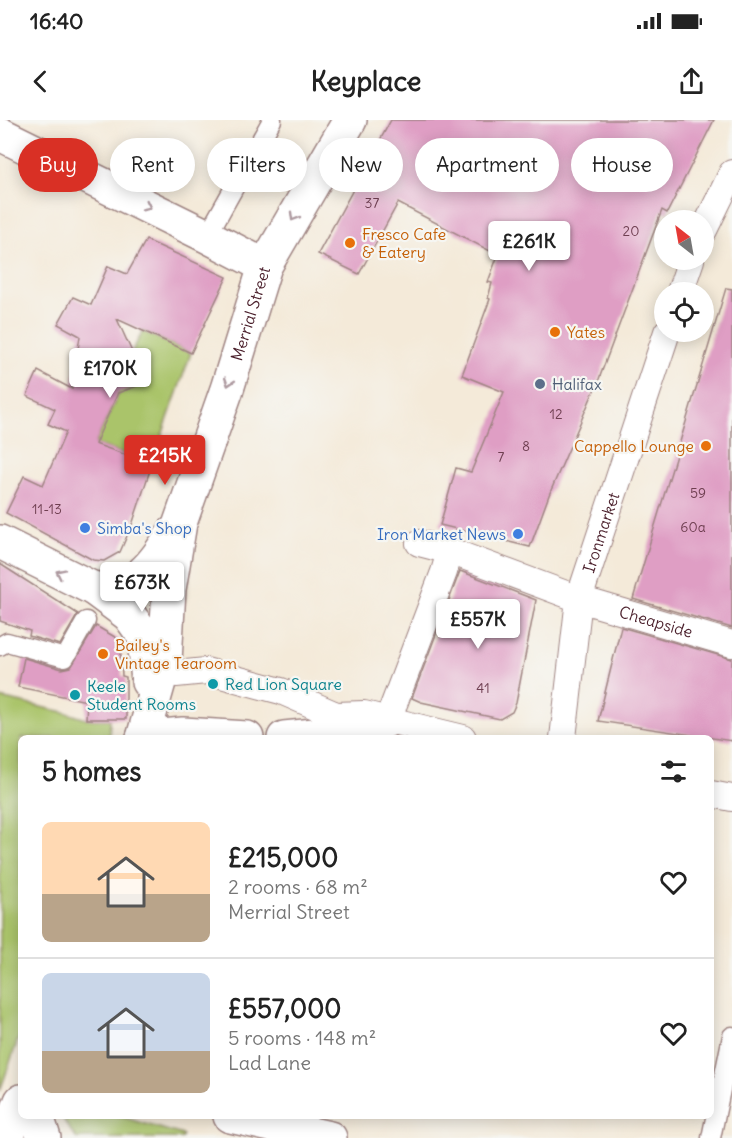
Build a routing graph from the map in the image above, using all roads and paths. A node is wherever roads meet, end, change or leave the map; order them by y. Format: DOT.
graph roads {
  1 [pos="272,120"];
  2 [pos="344,124"];
  3 [pos="0,134"];
  4 [pos="732,173"];
  5 [pos="714,210"];
  6 [pos="207,236"];
  7 [pos="266,266"];
  8 [pos="664,342"];
  9 [pos="180,523"];
  10 [pos="0,542"];
  11 [pos="418,543"];
  12 [pos="450,551"];
  13 [pos="94,589"];
  14 [pos="579,599"];
  15 [pos="86,621"];
  16 [pos="732,644"];
  17 [pos="0,646"];
  18 [pos="176,674"];
  19 [pos="388,720"];
  20 [pos="146,730"];
  21 [pos="199,735"];
  22 [pos="315,735"];
  23 [pos="450,735"];
  24 [pos="563,735"];
  25 [pos="714,795"];
  26 [pos="732,798"];
  27 [pos="732,1036"];
  28 [pos="18,1109"];
  29 [pos="38,1119"];
  30 [pos="248,1119"];
  31 [pos="7,1138"];
  32 [pos="44,1138"];
  33 [pos="330,1138"];
  34 [pos="711,1138"];
  1 -- 6 [label="lane"];
  2 -- 7 [label="street, Merrial Street, one-way"];
  3 -- 6 [label="street, one-way"];
  4 -- 5 [label="street"];
  6 -- 7 [label="street"];
  7 -- 9 [label="street, Merrial Street, one-way"];
  8 -- 14 [label="street, Ironmarket"];
  9 -- 13 [label="street, Merrial Street"];
  9 -- 20 [label="street, Merrial Street"];
  13 -- 10 [label="street, one-way"];
  11 -- 12 [label="street, Cheapside"];
  12 -- 14 [label="street, Cheapside"];
  12 -- 19 [label="street"];
  13 -- 20 [label="street"];
  14 -- 16 [label="street, Cheapside"];
  14 -- 24 [label="street, Ironmarket"];
  15 -- 17 [label="lane"];
  18 -- 19 [label="street"];
  19 -- 22 [label="street"];
  19 -- 23 [label="street"];
  20 -- 21 [label="street"];
  25 -- 26 [label="street"];
  27 -- 34 [label="lane"];
  28 -- 31 [label="street"];
  29 -- 32 [label="street"];
  30 -- 33 [label="street"];
}
